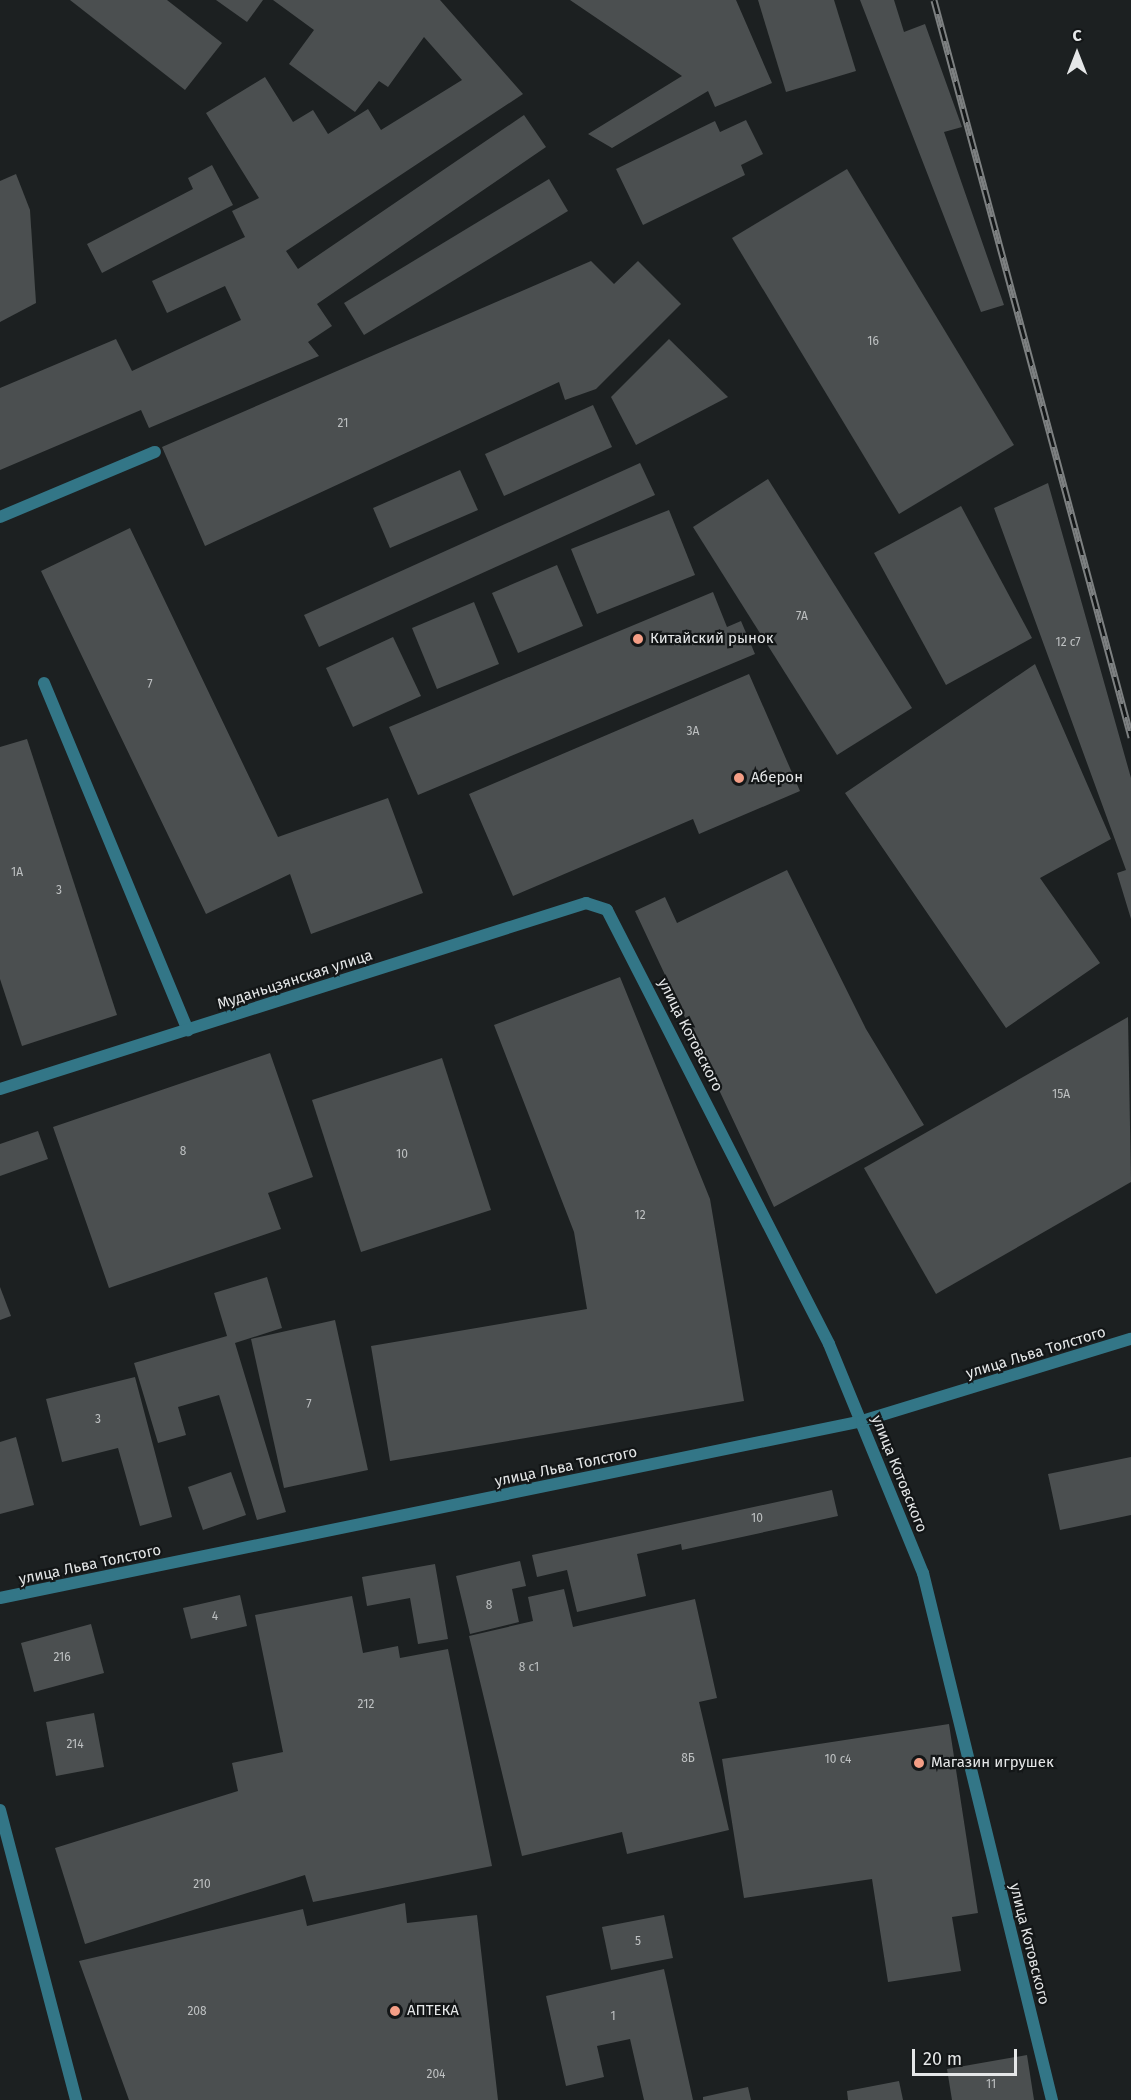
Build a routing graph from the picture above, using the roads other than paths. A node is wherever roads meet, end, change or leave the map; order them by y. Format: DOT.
graph roads {
  1 [pos="155,452"];
  2 [pos="0,517"];
  3 [pos="44,683"];
  4 [pos="600,907"];
  5 [pos="188,1030"];
  6 [pos="0,1089"];
  7 [pos="1131,1339"];
  8 [pos="862,1421"];
  9 [pos="0,1598"];
  10 [pos="0,1810"];
  11 [pos="76,2100"];
  12 [pos="1052,2100"];
  1 -- 2 [label="street"];
  3 -- 5 [label="street"];
  4 -- 5 [label="street, Муданьцзянская улица"];
  4 -- 8 [label="street, улица Котовского"];
  5 -- 6 [label="street, Муданьцзянская улица"];
  7 -- 8 [label="street, улица Льва Толстого"];
  8 -- 9 [label="street, улица Льва Толстого"];
  8 -- 12 [label="street, улица Котовского"];
  10 -- 11 [label="street"];
}
